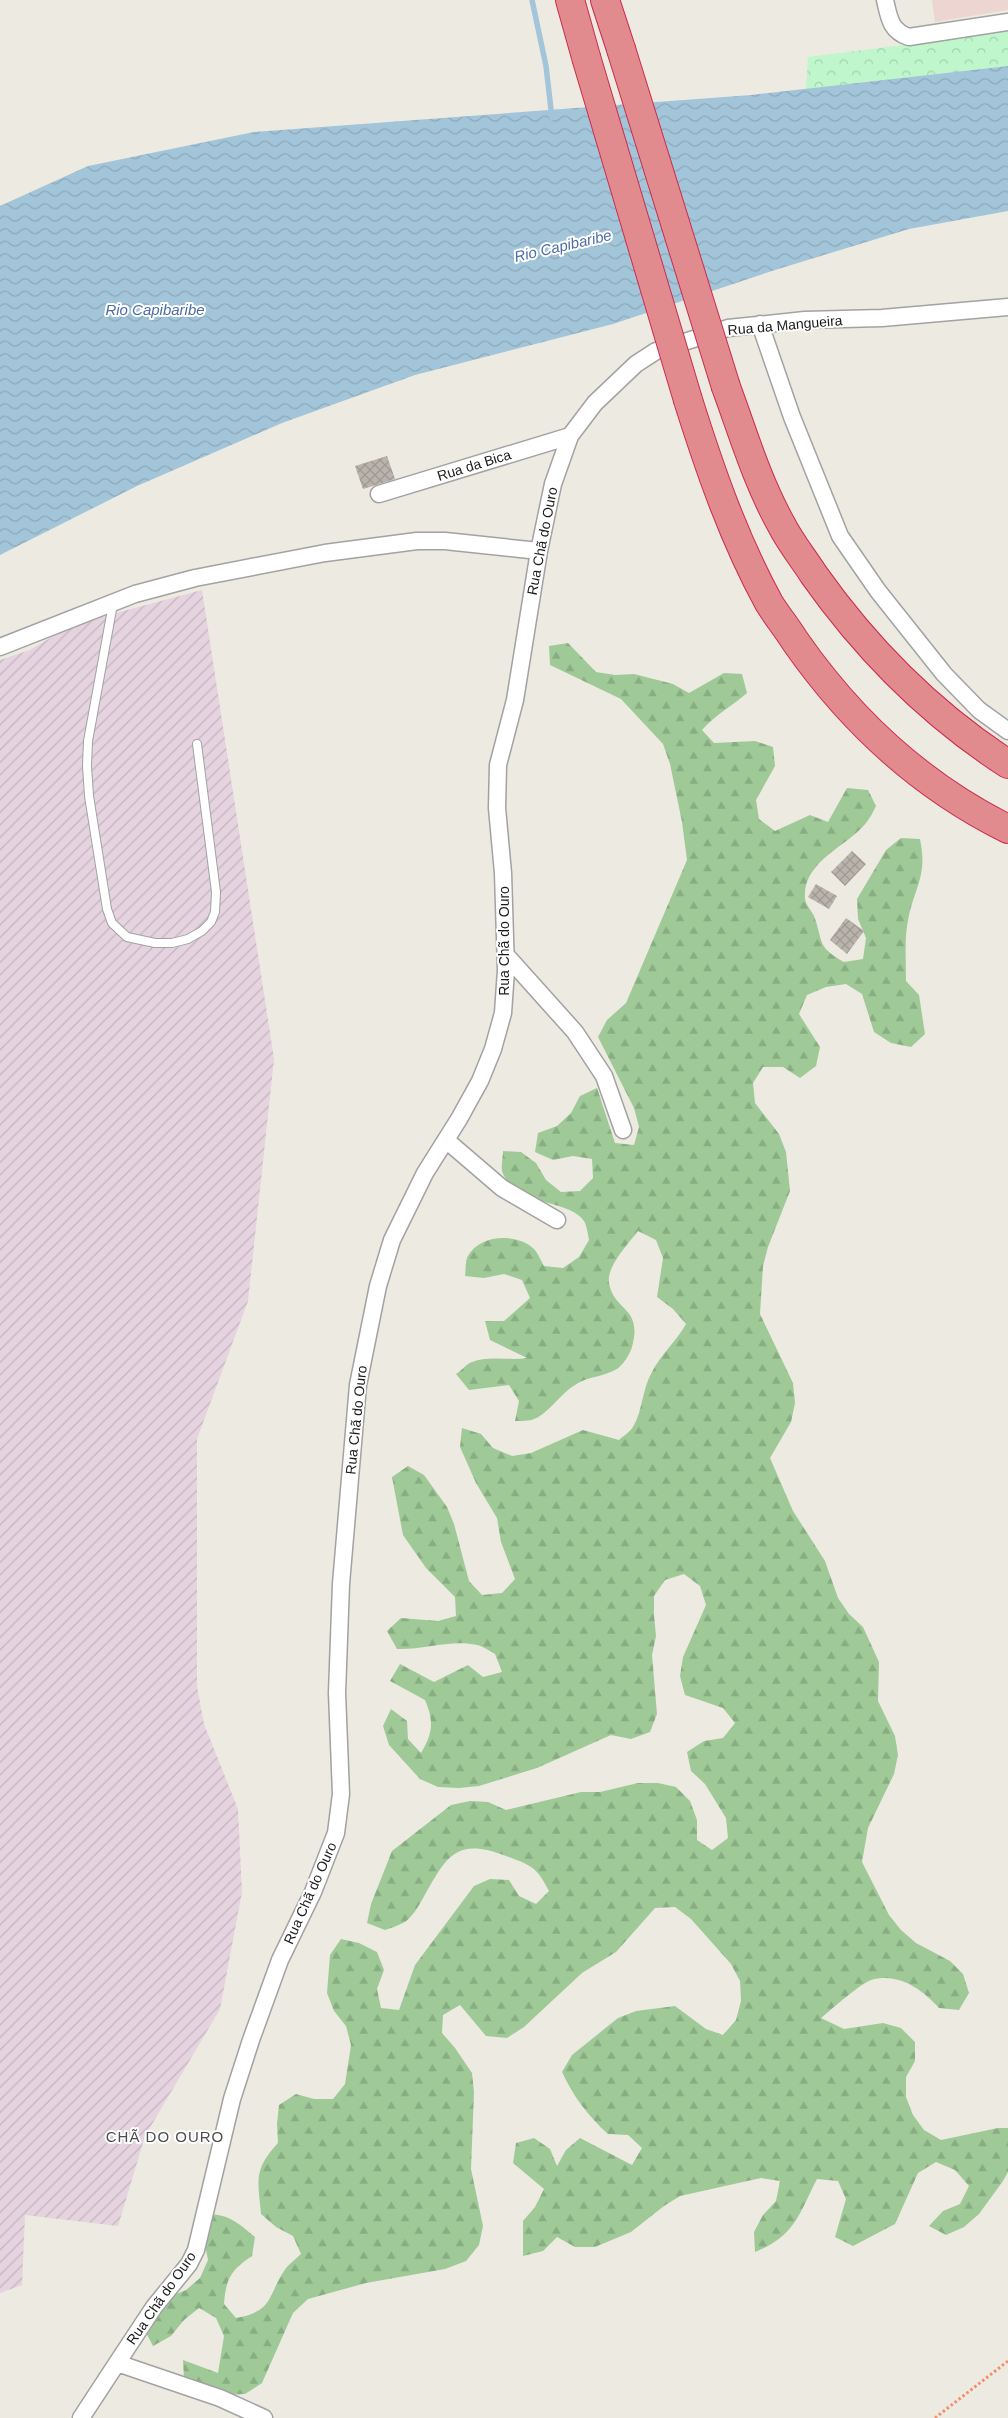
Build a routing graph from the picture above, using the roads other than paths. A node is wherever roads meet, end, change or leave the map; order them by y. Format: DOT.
graph roads {
  1 [pos="570,0"];
  2 [pos="605,0"];
  3 [pos="885,0"];
  4 [pos="1008,22"];
  5 [pos="1008,307"];
  6 [pos="760,324"];
  7 [pos="570,436"];
  8 [pos="379,494"];
  9 [pos="539,551"];
  10 [pos="113,602"];
  11 [pos="0,647"];
  12 [pos="1008,731"];
  13 [pos="197,744"];
  14 [pos="1008,764"];
  15 [pos="1008,829"];
  16 [pos="506,955"];
  17 [pos="623,1130"];
  18 [pos="446,1140"];
  19 [pos="557,1220"];
  20 [pos="117,2363"];
  21 [pos="81,2418"];
  22 [pos="264,2418"];
  1 -- 15 [label="highway, bridge"];
  2 -- 14 [label="highway, bridge"];
  3 -- 4 [label="street"];
  5 -- 6 [label="street, Rua da Mangueira"];
  6 -- 7 [label="street, Rua da Mangueira"];
  6 -- 12 [label="street"];
  7 -- 8 [label="street, Rua da Bica"];
  7 -- 9 [label="street, Rua Chã do Ouro"];
  9 -- 10 [label="street"];
  9 -- 16 [label="street, Rua Chã do Ouro"];
  10 -- 11 [label="street"];
  10 -- 13 [label="lane"];
  16 -- 17 [label="street"];
  16 -- 18 [label="street, Rua Chã do Ouro"];
  18 -- 19 [label="street"];
  18 -- 20 [label="street, Rua Chã do Ouro"];
  20 -- 21 [label="street, Rua Chã do Ouro"];
  20 -- 22 [label="street"];
}
